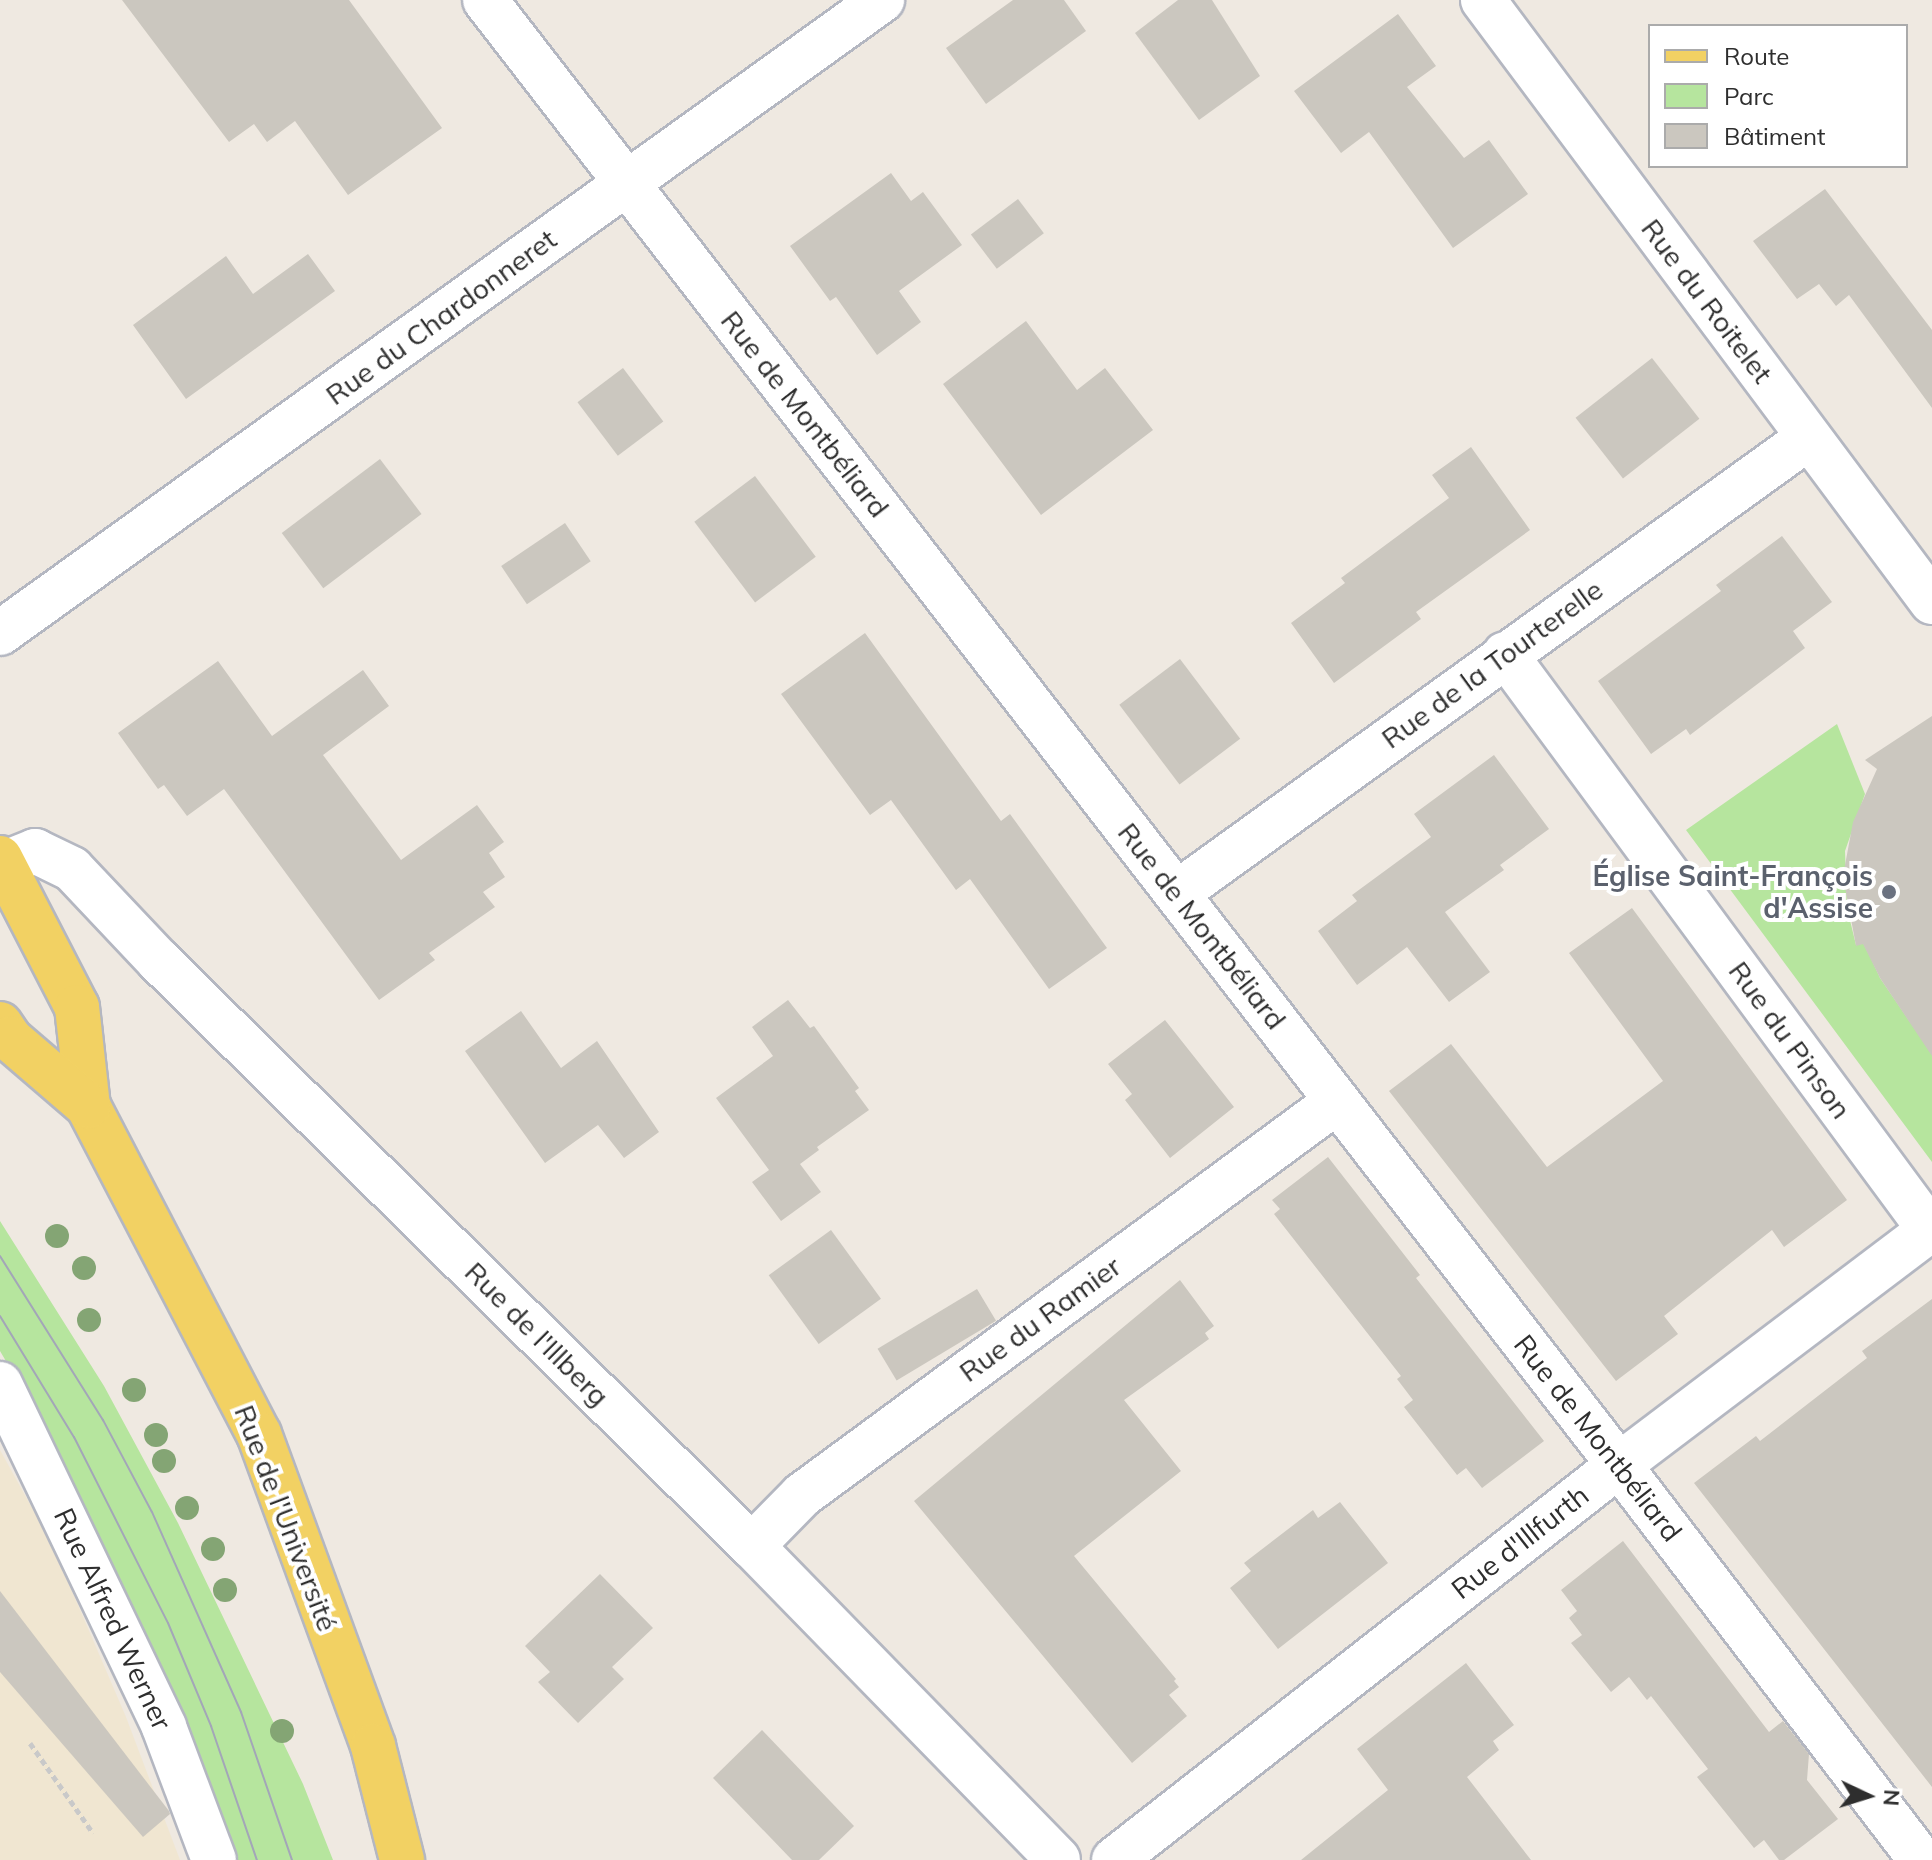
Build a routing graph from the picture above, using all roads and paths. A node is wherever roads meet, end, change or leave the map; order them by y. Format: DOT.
graph roads {
  1 [pos="485,0"];
  2 [pos="882,0"];
  3 [pos="1483,0"];
  4 [pos="626,184"];
  5 [pos="1808,438"];
  6 [pos="1932,602"];
  7 [pos="0,633"];
  8 [pos="1505,654"];
  9 [pos="1,862"];
  10 [pos="1177,893"];
  11 [pos="0,1024"];
  12 [pos="1336,1102"];
  13 [pos="88,1106"];
  14 [pos="1931,1231"];
  15 [pos="0,1384"];
  16 [pos="1619,1465"];
  17 [pos="752,1546"];
  18 [pos="30,1743"];
  19 [pos="93,1833"];
  20 [pos="1919,1852"];
  21 [pos="214,1860"];
  22 [pos="402,1860"];
  23 [pos="1058,1860"];
  24 [pos="1114,1860"];
  1 -- 4 [label="street, Rue de Montbéliard"];
  2 -- 4 [label="street, Rue du Chardonneret"];
  3 -- 5 [label="street, Rue du Roitelet"];
  4 -- 7 [label="street, Rue du Chardonneret"];
  4 -- 10 [label="street, Rue de Montbéliard"];
  5 -- 6 [label="street, Rue du Roitelet"];
  5 -- 8 [label="street, Rue de la Tourterelle"];
  8 -- 10 [label="street, Rue de la Tourterelle"];
  8 -- 14 [label="street, Rue du Pinson"];
  9 -- 13 [label="main road, Rue de l'Université"];
  9 -- 17 [label="street, Rue de l'Illberg"];
  10 -- 12 [label="street, Rue de Montbéliard"];
  11 -- 13 [label="main road, Rue de l'Université"];
  12 -- 16 [label="street, Rue de Montbéliard"];
  12 -- 17 [label="street, Rue du Ramier"];
  13 -- 22 [label="main road, Rue de l'Université"];
  14 -- 16 [label="street, Rue d'Illfurth"];
  15 -- 21 [label="street, Rue Alfred Werner"];
  16 -- 20 [label="street, Rue de Montbéliard"];
  16 -- 24 [label="street, Rue d'Illfurth"];
  17 -- 23 [label="street, Rue de l'Illberg"];
  18 -- 19 [label="path"];
}
